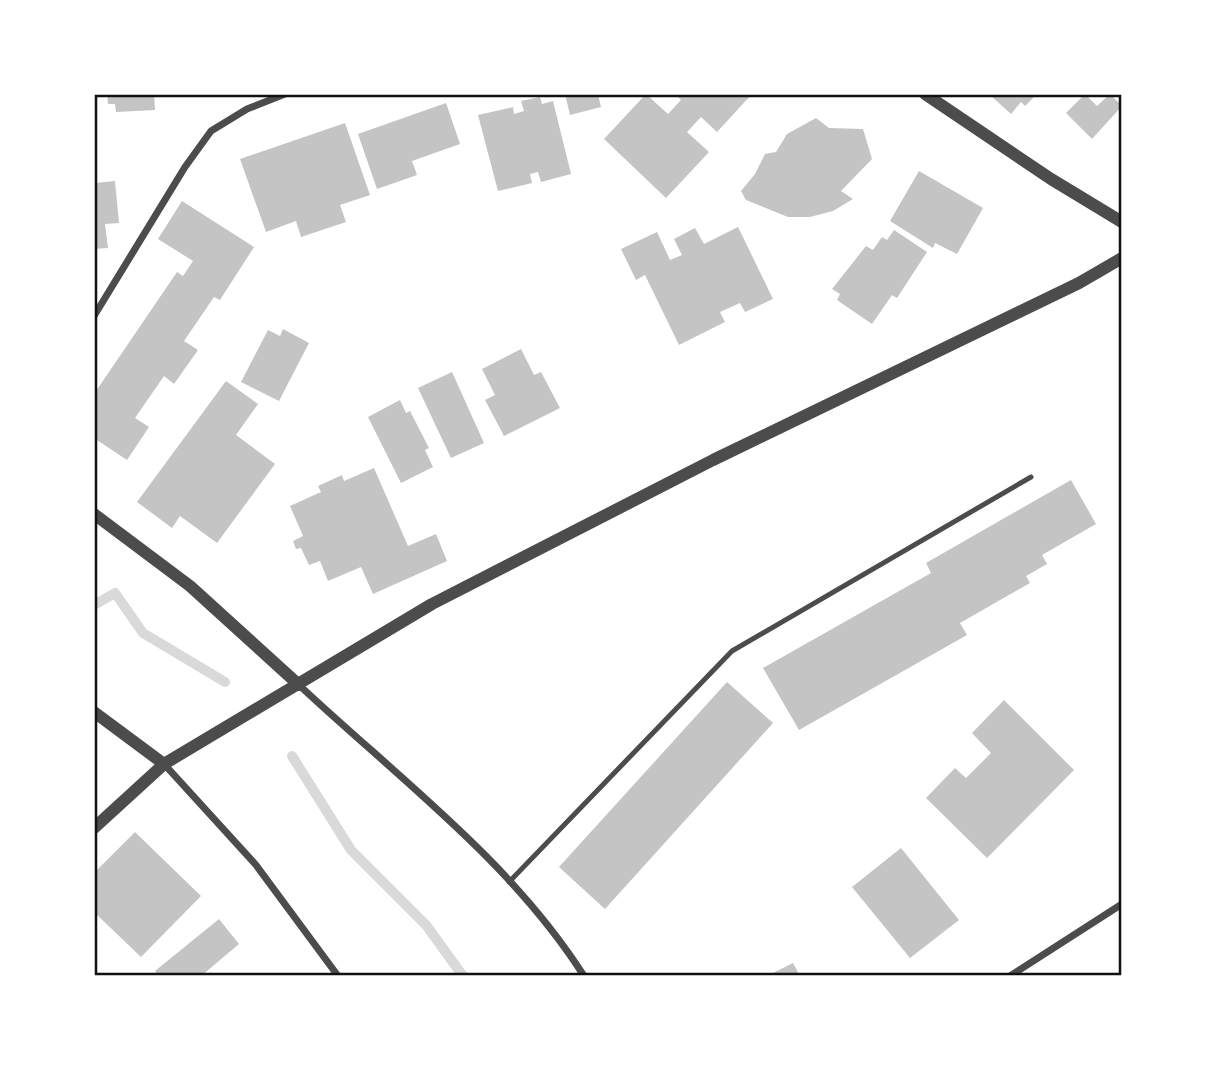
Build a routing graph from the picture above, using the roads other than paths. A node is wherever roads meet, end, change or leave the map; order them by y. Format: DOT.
graph roads {
  1 [pos="285,94"];
  2 [pos="925,94"];
  3 [pos="1122,222"];
  4 [pos="1122,258"];
  5 [pos="94,316"];
  6 [pos="1031,477"];
  7 [pos="94,514"];
  8 [pos="299,685"];
  9 [pos="94,712"];
  10 [pos="164,764"];
  11 [pos="94,828"];
  12 [pos="509,882"];
  13 [pos="1122,904"];
  14 [pos="338,975"];
  15 [pos="584,975"];
  16 [pos="1010,975"];
  1 -- 5 [label="street"];
  2 -- 3 [label="street"];
  4 -- 8 [label="street"];
  6 -- 12 [label="lane"];
  7 -- 8 [label="street"];
  8 -- 10 [label="street"];
  8 -- 12 [label="street"];
  9 -- 10 [label="street"];
  10 -- 11 [label="street"];
  10 -- 14 [label="street"];
  12 -- 15 [label="street"];
  13 -- 16 [label="street"];
}
